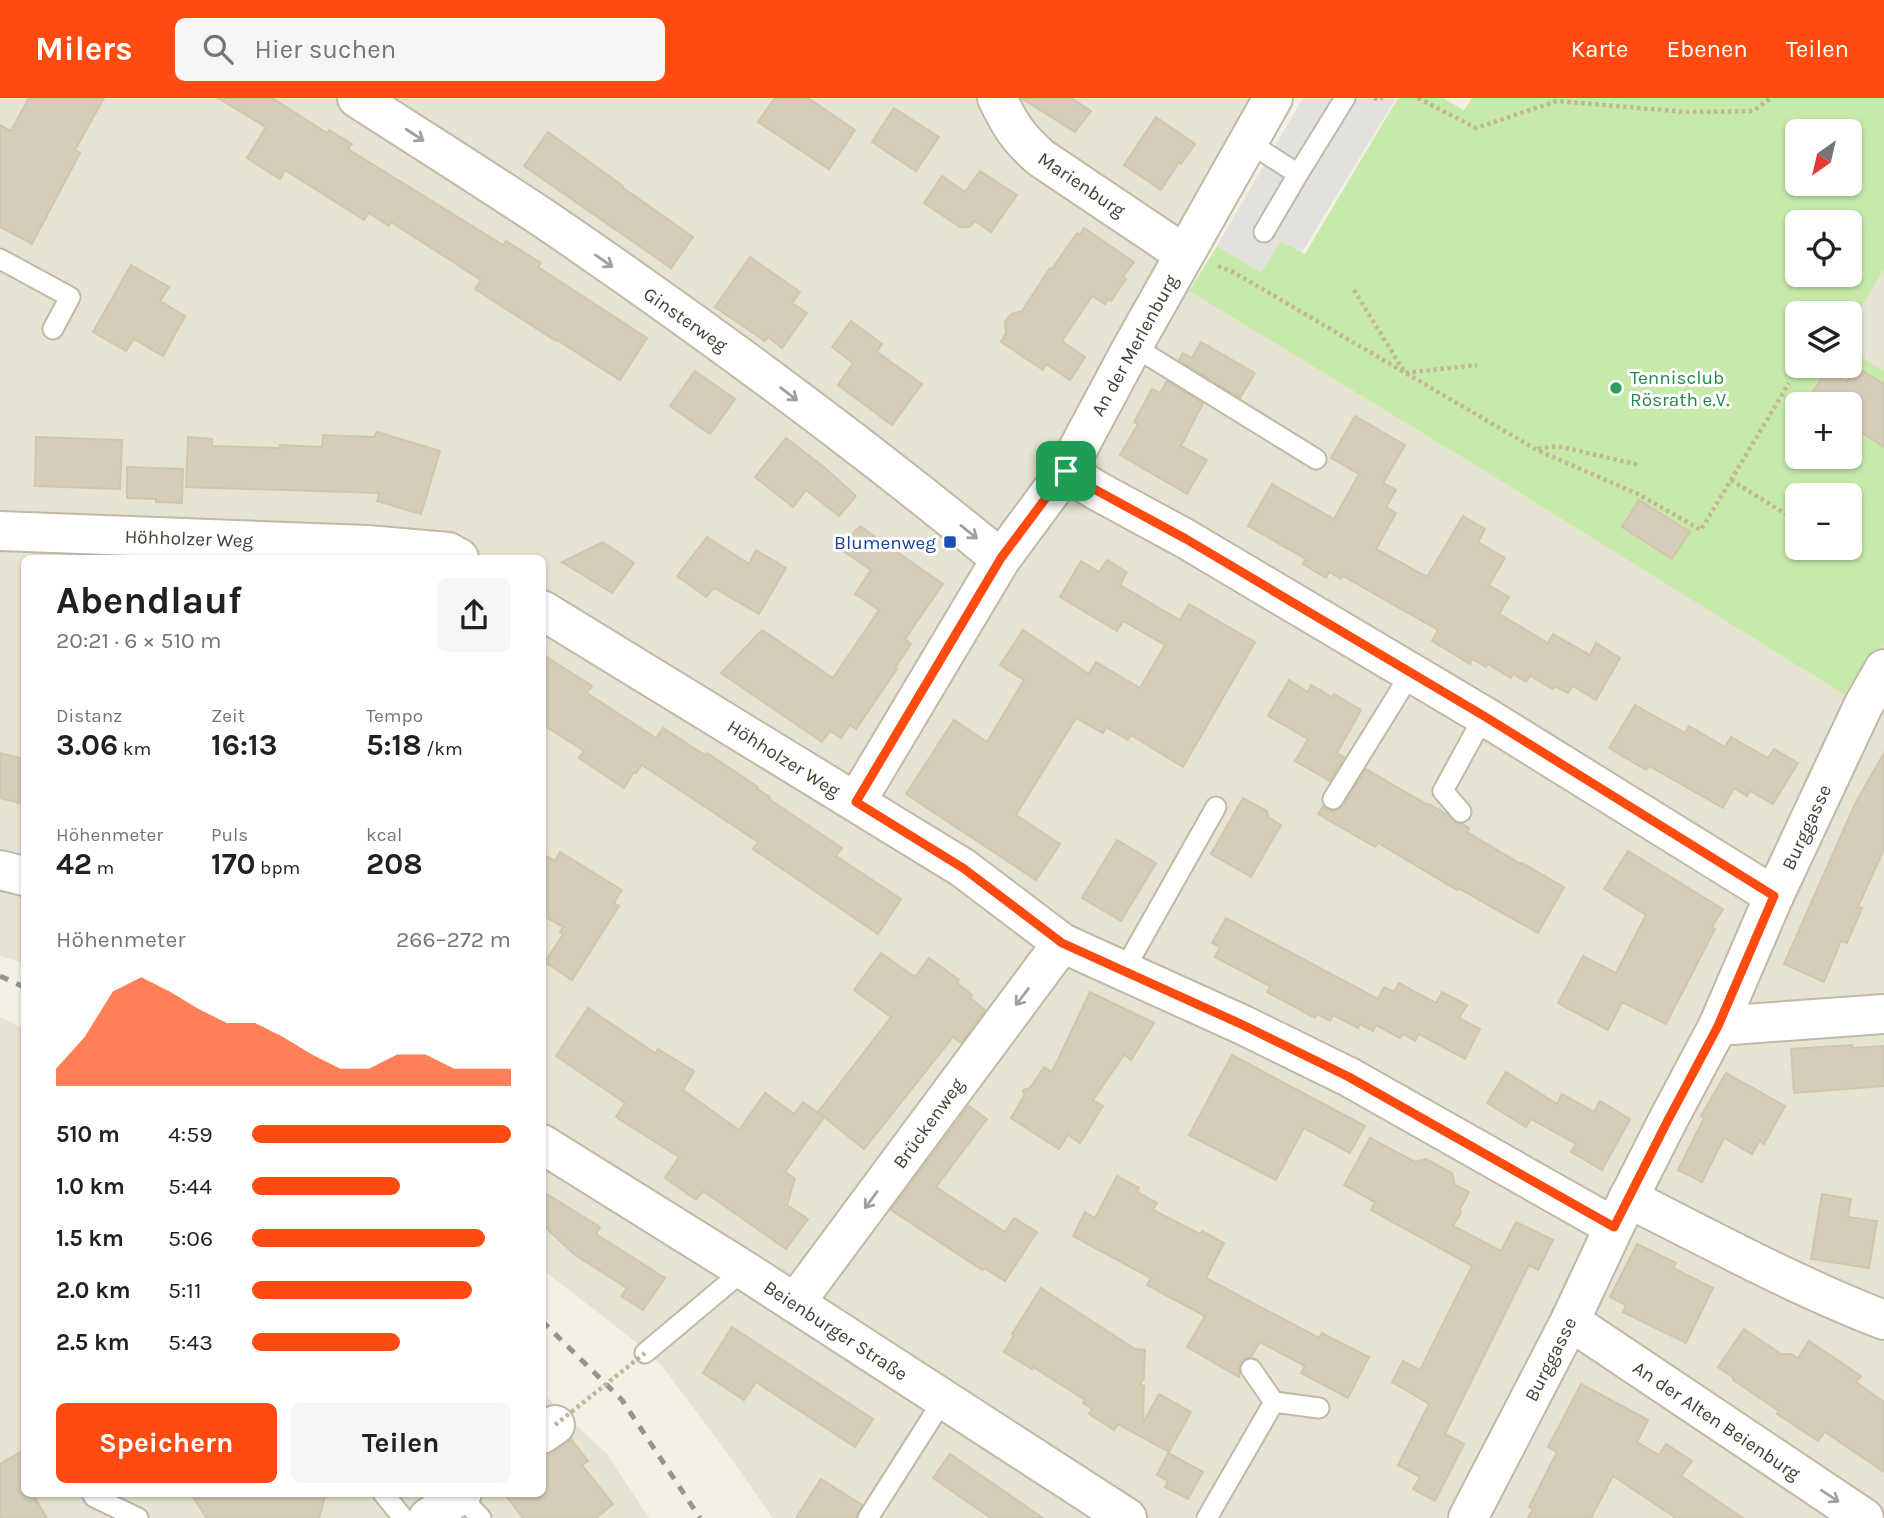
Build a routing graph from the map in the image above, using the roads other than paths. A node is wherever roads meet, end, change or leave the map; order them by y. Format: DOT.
graph roads {
  1 [pos="357,98"];
  2 [pos="998,98"];
  3 [pos="1273,98"];
  4 [pos="1345,98"];
  5 [pos="1248,142"];
  6 [pos="1298,174"];
  7 [pos="1264,233"];
  8 [pos="1184,254"];
  9 [pos="0,259"];
  10 [pos="53,329"];
  11 [pos="1133,346"];
  12 [pos="1316,459"];
  13 [pos="1066,471"];
  14 [pos="0,531"];
  15 [pos="454,555"];
  16 [pos="1001,558"];
  17 [pos="546,612"];
  18 [pos="1884,669"];
  19 [pos="1411,673"];
  20 [pos="1484,716"];
  21 [pos="1334,799"];
  22 [pos="856,802"];
  23 [pos="1216,807"];
  24 [pos="1461,812"];
  25 [pos="0,870"];
  26 [pos="21,875"];
  27 [pos="1774,896"];
  28 [pos="1062,943"];
  29 [pos="1124,970"];
  30 [pos="1884,1014"];
  31 [pos="1718,1026"];
  32 [pos="546,1146"];
  33 [pos="1621,1213"];
  34 [pos="744,1270"];
  35 [pos="795,1303"];
  36 [pos="1884,1320"];
  37 [pos="1570,1321"];
  38 [pos="645,1353"];
  39 [pos="1251,1369"];
  40 [pos="943,1399"];
  41 [pos="1274,1402"];
  42 [pos="1319,1409"];
  43 [pos="94,1497"];
  44 [pos="386,1497"];
  45 [pos="468,1502"];
  46 [pos="138,1518"];
  47 [pos="403,1518"];
  48 [pos="428,1518"];
  49 [pos="868,1518"];
  50 [pos="1127,1518"];
  51 [pos="1207,1518"];
  52 [pos="1468,1518"];
  53 [pos="1864,1518"];
  1 -- 16 [label="street, Ginsterweg, one-way"];
  2 -- 8 [label="street, Marienburg"];
  3 -- 5 [label="street, An der Merlenburg"];
  4 -- 6 [label="lane"];
  5 -- 6 [label="lane"];
  5 -- 8 [label="street, An der Merlenburg"];
  6 -- 7 [label="lane"];
  8 -- 11 [label="street, An der Merlenburg"];
  9 -- 10 [label="lane"];
  11 -- 12 [label="lane"];
  11 -- 13 [label="street, An der Merlenburg"];
  13 -- 16 [label="street, An der Merlenburg"];
  13 -- 19 [label="street"];
  14 -- 15 [label="street, Höhholzer Weg"];
  16 -- 22 [label="street, An der Merlenburg"];
  17 -- 22 [label="street, Höhholzer Weg"];
  18 -- 27 [label="street, Burggasse"];
  19 -- 20 [label="street"];
  19 -- 21 [label="lane"];
  20 -- 24 [label="lane"];
  20 -- 27 [label="street"];
  22 -- 28 [label="street, Höhholzer Weg"];
  23 -- 29 [label="lane"];
  25 -- 26 [label="street"];
  27 -- 31 [label="street, Burggasse"];
  28 -- 29 [label="street, Höhholzer Weg"];
  28 -- 35 [label="street, Brückenweg, one-way"];
  29 -- 33 [label="street, Höhholzer Weg"];
  30 -- 31 [label="street"];
  31 -- 33 [label="street, Burggasse"];
  32 -- 34 [label="street, Beienburger Straße"];
  33 -- 36 [label="street"];
  33 -- 37 [label="street, Burggasse"];
  34 -- 35 [label="street, Beienburger Straße"];
  34 -- 38 [label="lane"];
  35 -- 40 [label="street, Beienburger Straße"];
  37 -- 52 [label="street, Burggasse"];
  37 -- 53 [label="street, An der Alten Beienburg, one-way"];
  39 -- 41 [label="lane"];
  40 -- 49 [label="lane"];
  40 -- 50 [label="street, Beienburger Straße"];
  41 -- 42 [label="lane"];
  41 -- 51 [label="lane"];
  43 -- 46 [label="lane"];
  44 -- 47 [label="lane"];
  45 -- 48 [label="street"];
}
